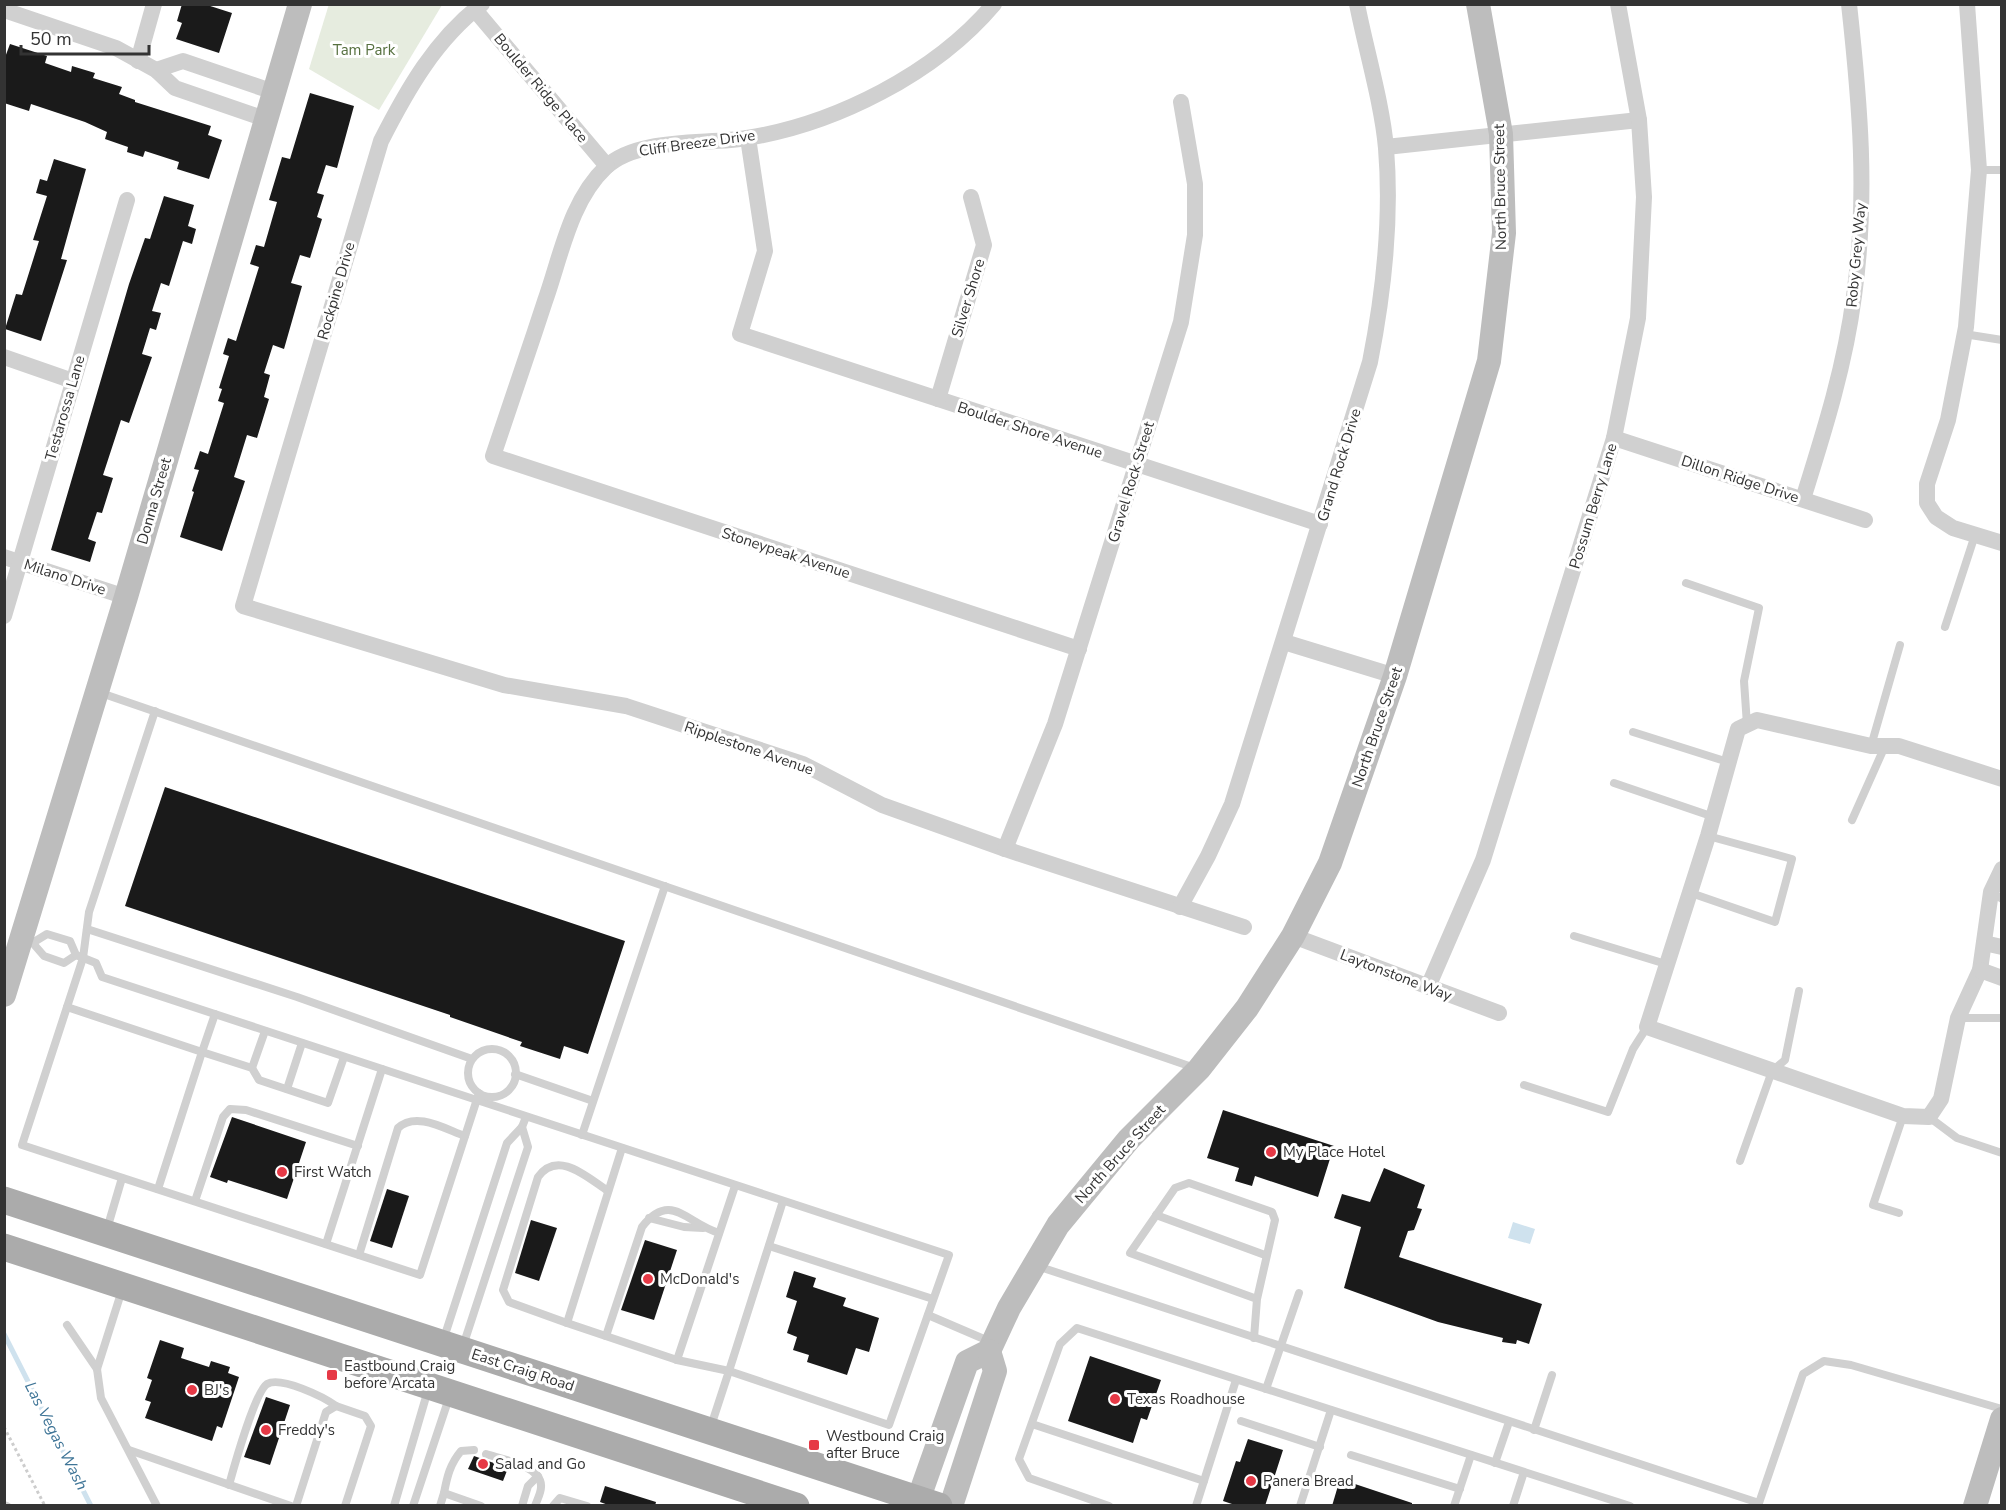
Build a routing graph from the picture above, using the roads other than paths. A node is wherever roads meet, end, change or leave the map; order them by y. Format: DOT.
graph roads {
  1 [pos="154,4"];
  2 [pos="300,4"];
  3 [pos="994,4"];
  4 [pos="1358,4"];
  5 [pos="1478,4"];
  6 [pos="1618,4"];
  7 [pos="1849,4"];
  8 [pos="1967,4"];
  9 [pos="478,7"];
  10 [pos="4,10"];
  11 [pos="138,61"];
  12 [pos="156,70"];
  13 [pos="274,92"];
  14 [pos="1181,102"];
  15 [pos="265,119"];
  16 [pos="1639,120"];
  17 [pos="1501,134"];
  18 [pos="748,138"];
  19 [pos="1386,147"];
  20 [pos="607,166"];
  21 [pos="1979,170"];
  22 [pos="2001,170"];
  23 [pos="971,197"];
  24 [pos="127,200"];
  25 [pos="1964,334"];
  26 [pos="2001,340"];
  27 [pos="4,357"];
  28 [pos="73,381"];
  29 [pos="938,399"];
  30 [pos="1614,438"];
  31 [pos="493,456"];
  32 [pos="1136,464"];
  33 [pos="1803,499"];
  34 [pos="1865,520"];
  35 [pos="1320,524"];
  36 [pos="1975,535"];
  37 [pos="2001,543"];
  38 [pos="12,559"];
  39 [pos="1686,583"];
  40 [pos="126,597"];
  41 [pos="243,606"];
  42 [pos="4,616"];
  43 [pos="1945,627"];
  44 [pos="1284,642"];
  45 [pos="1900,645"];
  46 [pos="1079,649"];
  47 [pos="1395,676"];
  48 [pos="98,691"];
  49 [pos="155,711"];
  50 [pos="1747,725"];
  51 [pos="1633,732"];
  52 [pos="1878,746"];
  53 [pos="1728,762"];
  54 [pos="2001,779"];
  55 [pos="1614,783"];
  56 [pos="1711,816"];
  57 [pos="1852,820"];
  58 [pos="1708,836"];
  59 [pos="1005,849"];
  60 [pos="2001,869"];
  61 [pos="665,886"];
  62 [pos="1688,892"];
  63 [pos="1996,896"];
  64 [pos="1180,906"];
  65 [pos="1244,927"];
  66 [pos="87,929"];
  67 [pos="1293,936"];
  68 [pos="1574,936"];
  69 [pos="28,940"];
  70 [pos="1984,943"];
  71 [pos="2001,947"];
  72 [pos="79,956"];
  73 [pos="1666,963"];
  74 [pos="1980,970"];
  75 [pos="2001,978"];
  76 [pos="1428,987"];
  77 [pos="1799,991"];
  78 [pos="4,995"];
  79 [pos="67,1007"];
  80 [pos="1499,1013"];
  81 [pos="215,1014"];
  82 [pos="1958,1018"];
  83 [pos="2001,1018"];
  84 [pos="1647,1026"];
  85 [pos="265,1031"];
  86 [pos="302,1043"];
  87 [pos="202,1052"];
  88 [pos="344,1057"];
  89 [pos="472,1059"];
  90 [pos="252,1068"];
  91 [pos="382,1069"];
  92 [pos="1199,1069"];
  93 [pos="1772,1071"];
  94 [pos="515,1074"];
  95 [pos="1524,1085"];
  96 [pos="287,1089"];
  97 [pos="478,1096"];
  98 [pos="593,1101"];
  99 [pos="1903,1116"];
  100 [pos="526,1117"];
  101 [pos="1929,1117"];
  102 [pos="522,1127"];
  103 [pos="582,1135"];
  104 [pos="465,1136"];
  105 [pos="358,1146"];
  106 [pos="622,1148"];
  107 [pos="2001,1153"];
  108 [pos="1740,1161"];
  109 [pos="122,1178"];
  110 [pos="735,1186"];
  111 [pos="158,1189"];
  112 [pos="608,1191"];
  113 [pos="4,1200"];
  114 [pos="783,1201"];
  115 [pos="195,1202"];
  116 [pos="1899,1213"];
  117 [pos="1156,1215"];
  118 [pos="649,1218"];
  119 [pos="703,1228"];
  120 [pos="106,1233"];
  121 [pos="719,1233"];
  122 [pos="326,1244"];
  123 [pos="769,1246"];
  124 [pos="4,1247"];
  125 [pos="359,1255"];
  126 [pos="1265,1255"];
  127 [pos="1034,1265"];
  128 [pos="124,1286"];
  129 [pos="1299,1293"];
  130 [pos="933,1299"];
  131 [pos="1257,1299"];
  132 [pos="928,1316"];
  133 [pos="567,1323"];
  134 [pos="66,1325"];
  135 [pos="606,1336"];
  136 [pos="1254,1338"];
  137 [pos="1281,1346"];
  138 [pos="991,1347"];
  139 [pos="452,1348"];
  140 [pos="677,1360"];
  141 [pos="97,1369"];
  142 [pos="729,1371"];
  143 [pos="1552,1375"];
  144 [pos="1236,1380"];
  145 [pos="1266,1389"];
  146 [pos="439,1390"];
  147 [pos="336,1407"];
  148 [pos="2001,1409"];
  149 [pos="1331,1410"];
  150 [pos="2001,1419"];
  151 [pos="1241,1421"];
  152 [pos="1509,1422"];
  153 [pos="1032,1424"];
  154 [pos="1534,1430"];
  155 [pos="710,1431"];
  156 [pos="1320,1447"];
  157 [pos="129,1450"];
  158 [pos="474,1450"];
  159 [pos="486,1454"];
  160 [pos="1351,1455"];
  161 [pos="1471,1455"];
  162 [pos="1495,1462"];
  163 [pos="1524,1472"];
  164 [pos="538,1476"];
  165 [pos="1204,1481"];
  166 [pos="229,1485"];
  167 [pos="1460,1489"];
  168 [pos="444,1493"];
  169 [pos="924,1503"];
  170 [pos="1620,1504"];
  171 [pos="1759,1504"];
  172 [pos="584,1505"];
  173 [pos="157,1506"];
  174 [pos="291,1506"];
  175 [pos="297,1506"];
  176 [pos="345,1506"];
  177 [pos="394,1506"];
  178 [pos="412,1506"];
  179 [pos="440,1506"];
  180 [pos="481,1506"];
  181 [pos="522,1506"];
  182 [pos="535,1506"];
  183 [pos="553,1506"];
  184 [pos="796,1506"];
  185 [pos="951,1506"];
  186 [pos="1109,1506"];
  187 [pos="1196,1506"];
  188 [pos="1300,1506"];
  189 [pos="1454,1506"];
  190 [pos="1513,1506"];
  191 [pos="1630,1506"];
  192 [pos="1975,1506"];
  1 -- 11 [label="street"];
  2 -- 13 [label="street, Donna Street"];
  3 -- 18 [label="street, Cliff Breeze Drive"];
  4 -- 19 [label="street, Grand Rock Drive"];
  5 -- 17 [label="street, North Bruce Street"];
  6 -- 16 [label="street, Possum Berry Lane"];
  7 -- 33 [label="street, Roby Grey Way"];
  8 -- 21 [label="street"];
  9 -- 20 [label="street, Boulder Ridge Place"];
  9 -- 41 [label="street, Rockpine Drive"];
  10 -- 11 [label="street"];
  11 -- 12 [label="street"];
  12 -- 13 [label="street"];
  12 -- 15 [label="street"];
  13 -- 15 [label="street, Donna Street"];
  14 -- 32 [label="street, Gravel Rock Street"];
  15 -- 40 [label="street, Donna Street"];
  16 -- 17 [label="street"];
  16 -- 30 [label="street, Possum Berry Lane"];
  17 -- 19 [label="street"];
  17 -- 47 [label="street, North Bruce Street"];
  18 -- 20 [label="street, Cliff Breeze Drive"];
  18 -- 29 [label="street, Boulder Shore Avenue"];
  19 -- 35 [label="street, Grand Rock Drive"];
  20 -- 31 [label="street, Cliff Breeze Drive"];
  21 -- 22 [label="lane"];
  21 -- 25 [label="street"];
  23 -- 29 [label="street, Silver Shore"];
  24 -- 28 [label="street, Testarossa Lane"];
  25 -- 26 [label="lane"];
  25 -- 36 [label="street"];
  27 -- 28 [label="street"];
  28 -- 38 [label="street, Testarossa Lane"];
  29 -- 32 [label="street, Boulder Shore Avenue"];
  30 -- 33 [label="street, Dillon Ridge Drive"];
  30 -- 76 [label="street, Possum Berry Lane"];
  31 -- 46 [label="street, Stoneypeak Avenue"];
  32 -- 35 [label="street, Boulder Shore Avenue"];
  32 -- 46 [label="street, Gravel Rock Street"];
  33 -- 34 [label="street, Dillon Ridge Drive"];
  35 -- 44 [label="street, Grand Rock Drive"];
  36 -- 37 [label="street"];
  36 -- 43 [label="lane"];
  38 -- 40 [label="street, Milano Drive"];
  38 -- 42 [label="street, Testarossa Lane"];
  39 -- 50 [label="lane"];
  40 -- 48 [label="street, Donna Street"];
  41 -- 59 [label="street, Ripplestone Avenue"];
  44 -- 47 [label="street"];
  44 -- 64 [label="street, Grand Rock Drive"];
  45 -- 52 [label="lane"];
  46 -- 59 [label="street, Gravel Rock Street"];
  47 -- 67 [label="street, North Bruce Street"];
  48 -- 49 [label="lane"];
  48 -- 69 [label="street, Donna Street"];
  49 -- 61 [label="lane"];
  49 -- 66 [label="lane"];
  50 -- 52 [label="street"];
  50 -- 53 [label="street"];
  51 -- 53 [label="lane"];
  52 -- 54 [label="street"];
  52 -- 57 [label="lane"];
  53 -- 56 [label="street"];
  55 -- 56 [label="lane"];
  56 -- 58 [label="street"];
  58 -- 62 [label="street"];
  58 -- 62 [label="lane"];
  59 -- 64 [label="street, Ripplestone Avenue"];
  60 -- 63 [label="street"];
  61 -- 92 [label="lane"];
  61 -- 98 [label="lane"];
  62 -- 73 [label="street"];
  63 -- 70 [label="street"];
  64 -- 65 [label="street, Ripplestone Avenue"];
  66 -- 72 [label="lane"];
  66 -- 89 [label="lane"];
  67 -- 76 [label="street, Laytonstone Way"];
  67 -- 92 [label="street, North Bruce Street"];
  68 -- 73 [label="lane"];
  69 -- 72 [label="lane"];
  69 -- 72 [label="lane"];
  69 -- 78 [label="street, Donna Street"];
  70 -- 71 [label="street"];
  70 -- 74 [label="street"];
  72 -- 79 [label="lane"];
  72 -- 81 [label="lane"];
  73 -- 84 [label="street"];
  74 -- 75 [label="street"];
  74 -- 82 [label="street"];
  76 -- 80 [label="street, Laytonstone Way"];
  77 -- 93 [label="lane"];
  79 -- 87 [label="lane"];
  79 -- 109 [label="lane"];
  81 -- 85 [label="lane"];
  81 -- 87 [label="lane"];
  82 -- 83 [label="lane"];
  82 -- 101 [label="street"];
  84 -- 93 [label="street"];
  84 -- 95 [label="lane"];
  85 -- 86 [label="lane"];
  85 -- 90 [label="lane"];
  86 -- 88 [label="lane"];
  86 -- 96 [label="lane"];
  87 -- 90 [label="lane"];
  87 -- 111 [label="lane"];
  88 -- 91 [label="lane"];
  88 -- 96 [label="lane"];
  89 -- 94 [label="lane"];
  89 -- 97 [label="lane"];
  90 -- 96 [label="lane"];
  91 -- 97 [label="lane"];
  91 -- 105 [label="lane"];
  92 -- 127 [label="street, North Bruce Street"];
  93 -- 99 [label="street"];
  93 -- 108 [label="lane"];
  94 -- 97 [label="lane"];
  94 -- 98 [label="lane"];
  97 -- 100 [label="lane"];
  97 -- 104 [label="lane"];
  98 -- 103 [label="lane"];
  99 -- 101 [label="street"];
  99 -- 116 [label="lane"];
  100 -- 102 [label="lane"];
  100 -- 103 [label="lane"];
  101 -- 107 [label="lane"];
  102 -- 139 [label="lane"];
  102 -- 139 [label="lane"];
  103 -- 106 [label="lane"];
  104 -- 125 [label="lane"];
  104 -- 125 [label="lane"];
  105 -- 115 [label="lane"];
  105 -- 122 [label="lane"];
  106 -- 110 [label="lane"];
  106 -- 112 [label="lane"];
  109 -- 111 [label="lane"];
  109 -- 120 [label="lane"];
  110 -- 114 [label="lane"];
  110 -- 121 [label="lane"];
  111 -- 115 [label="lane"];
  112 -- 133 [label="lane"];
  112 -- 133 [label="lane"];
  113 -- 120 [label="main road, East Craig Road"];
  114 -- 123 [label="lane"];
  114 -- 130 [label="lane"];
  115 -- 122 [label="lane"];
  117 -- 126 [label="lane"];
  117 -- 126 [label="lane"];
  117 -- 131 [label="lane"];
  118 -- 119 [label="lane"];
  118 -- 119 [label="lane"];
  118 -- 135 [label="lane"];
  119 -- 121 [label="lane"];
  120 -- 139 [label="main road, East Craig Road"];
  121 -- 140 [label="lane"];
  122 -- 125 [label="lane"];
  123 -- 130 [label="lane"];
  123 -- 142 [label="lane"];
  124 -- 128 [label="main road"];
  126 -- 131 [label="lane"];
  127 -- 136 [label="lane"];
  127 -- 138 [label="street, North Bruce Street"];
  128 -- 141 [label="lane"];
  128 -- 146 [label="main road"];
  129 -- 137 [label="lane"];
  130 -- 132 [label="lane"];
  131 -- 136 [label="lane"];
  132 -- 138 [label="lane"];
  132 -- 142 [label="lane"];
  133 -- 135 [label="lane"];
  134 -- 141 [label="lane"];
  135 -- 140 [label="lane"];
  136 -- 137 [label="lane"];
  137 -- 145 [label="lane"];
  137 -- 152 [label="lane"];
  138 -- 169 [label="street"];
  138 -- 185 [label="street"];
  139 -- 146 [label="main road"];
  139 -- 155 [label="main road, East Craig Road"];
  140 -- 142 [label="lane"];
  141 -- 157 [label="lane"];
  142 -- 155 [label="lane"];
  143 -- 154 [label="lane"];
  144 -- 145 [label="lane"];
  144 -- 153 [label="lane"];
  144 -- 165 [label="lane"];
  145 -- 149 [label="lane"];
  146 -- 177 [label="lane"];
  146 -- 178 [label="lane"];
  146 -- 184 [label="main road"];
  147 -- 166 [label="lane"];
  147 -- 175 [label="lane"];
  147 -- 176 [label="lane"];
  148 -- 171 [label="lane"];
  149 -- 156 [label="lane"];
  149 -- 161 [label="lane"];
  150 -- 192 [label="street"];
  151 -- 156 [label="lane"];
  152 -- 154 [label="lane"];
  152 -- 162 [label="lane"];
  153 -- 165 [label="lane"];
  153 -- 186 [label="lane"];
  154 -- 171 [label="lane"];
  155 -- 169 [label="main road, East Craig Road"];
  156 -- 188 [label="lane"];
  157 -- 166 [label="lane"];
  157 -- 173 [label="lane"];
  158 -- 168 [label="lane"];
  159 -- 164 [label="lane"];
  160 -- 167 [label="lane"];
  161 -- 162 [label="lane"];
  161 -- 167 [label="lane"];
  162 -- 163 [label="lane"];
  163 -- 170 [label="lane"];
  163 -- 190 [label="lane"];
  164 -- 181 [label="lane"];
  164 -- 182 [label="lane"];
  165 -- 187 [label="lane"];
  166 -- 174 [label="lane"];
  167 -- 189 [label="lane"];
  168 -- 179 [label="lane"];
  168 -- 180 [label="lane"];
  170 -- 191 [label="lane"];
  172 -- 183 [label="lane"];
}
